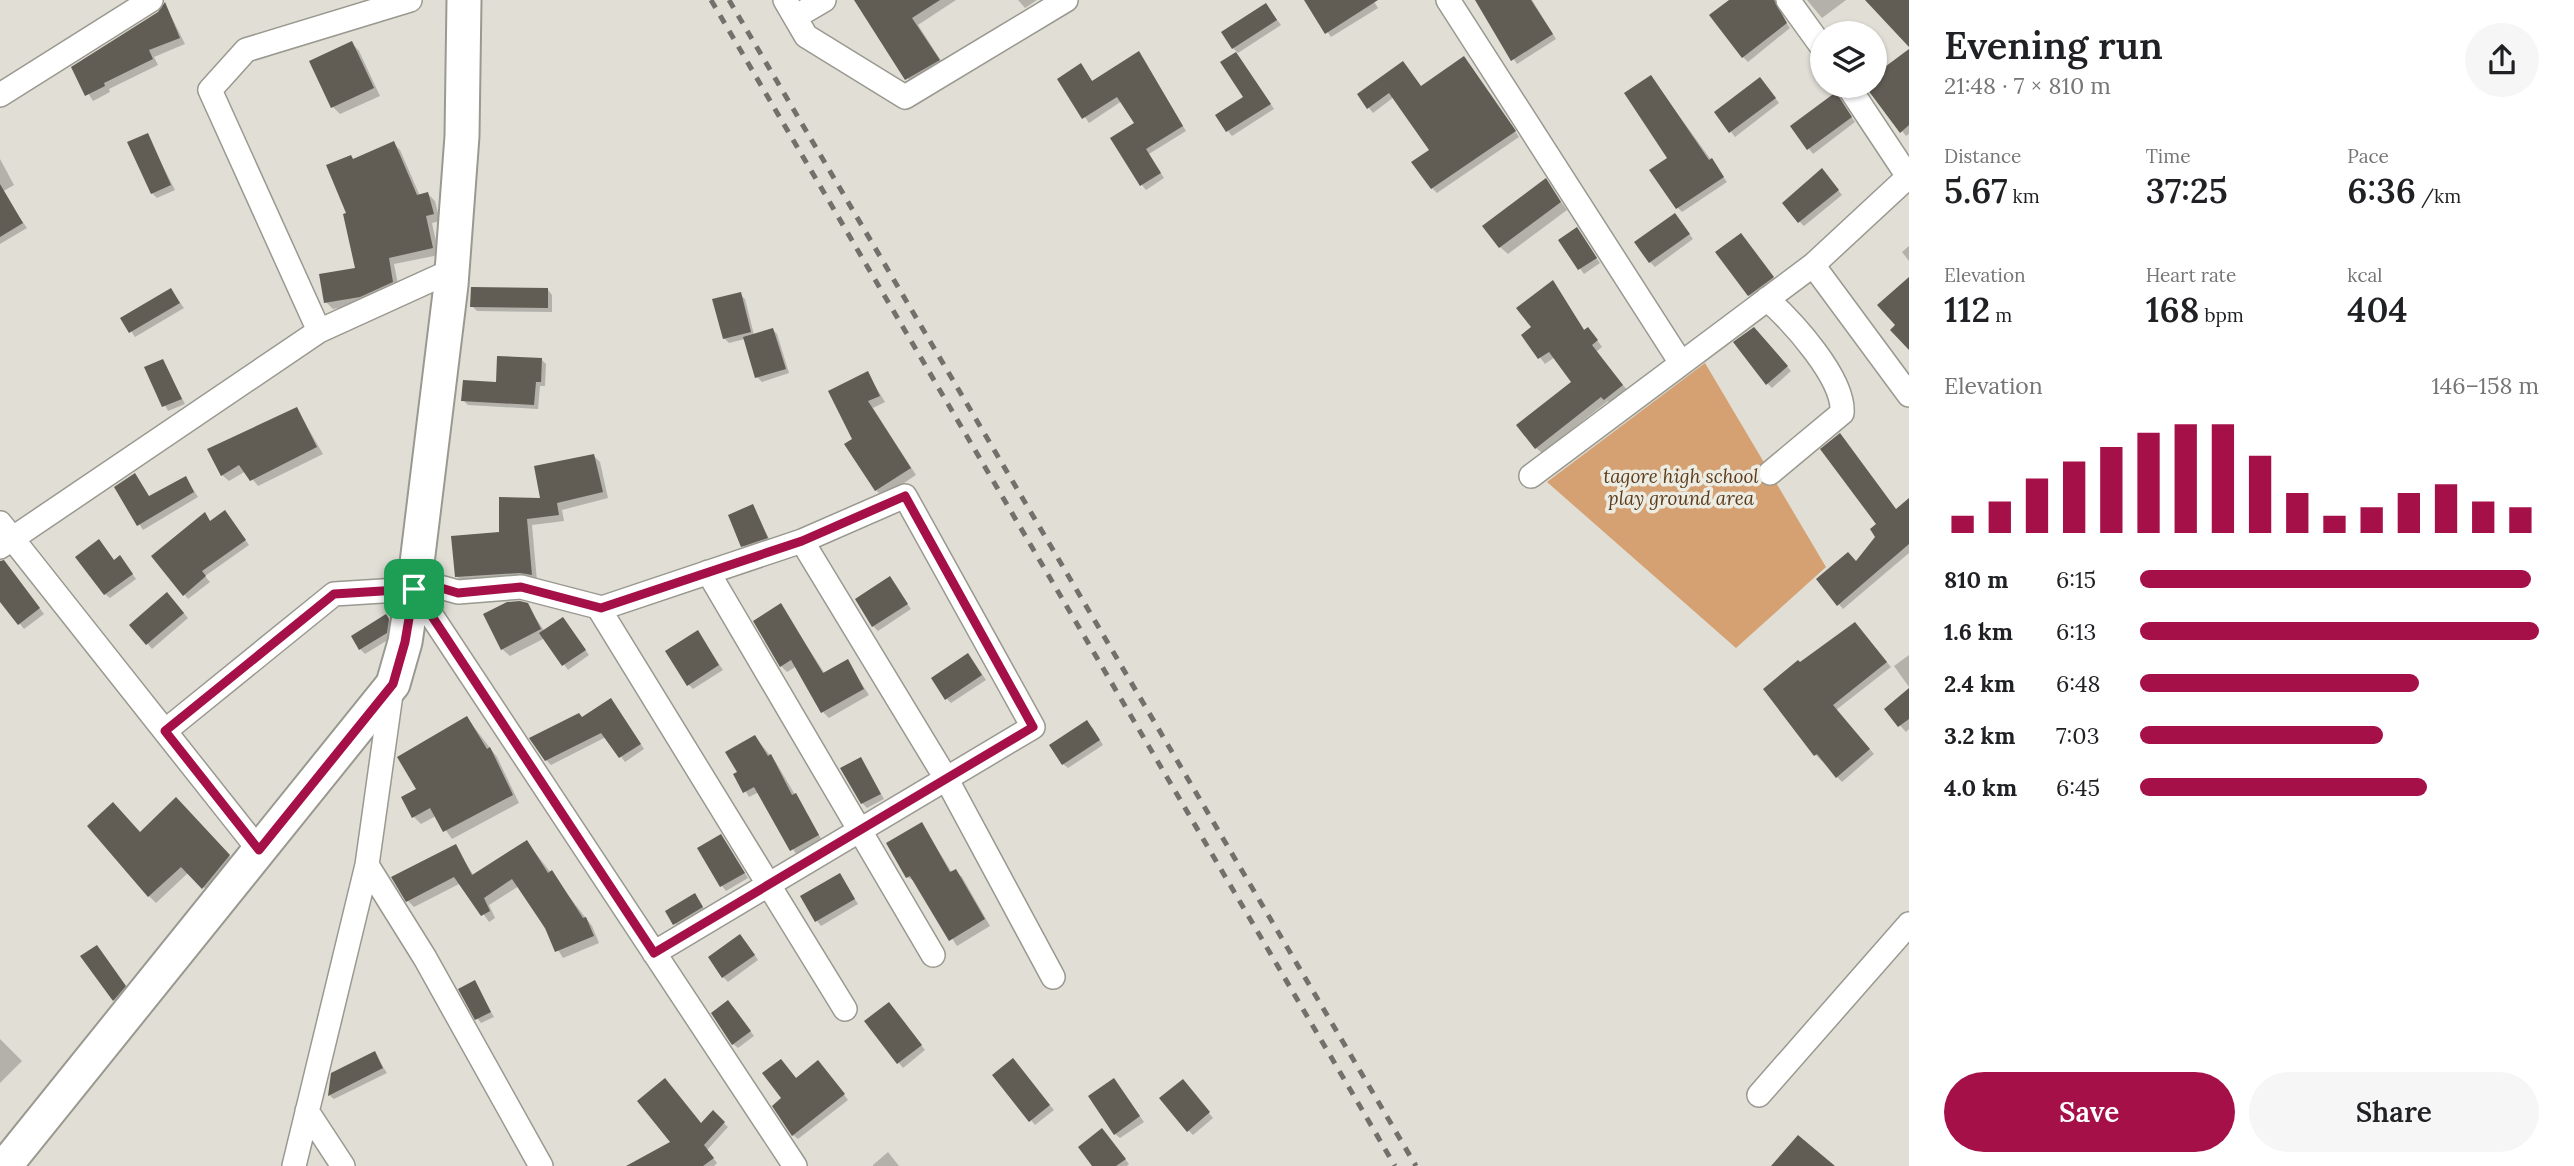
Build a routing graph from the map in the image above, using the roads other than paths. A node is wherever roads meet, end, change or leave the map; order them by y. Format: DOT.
graph roads {
  1 [pos="152,0"];
  2 [pos="410,0"];
  3 [pos="464,0"];
  4 [pos="824,0"];
  5 [pos="1066,0"];
  6 [pos="1448,0"];
  7 [pos="1788,0"];
  8 [pos="790,9"];
  9 [pos="1810,30"];
  10 [pos="0,95"];
  11 [pos="1856,98"];
  12 [pos="1909,177"];
  13 [pos="1813,265"];
  14 [pos="453,270"];
  15 [pos="1767,299"];
  16 [pos="319,331"];
  17 [pos="1681,363"];
  18 [pos="1909,395"];
  19 [pos="1770,473"];
  20 [pos="1531,476"];
  21 [pos="4,536"];
  22 [pos="802,541"];
  23 [pos="708,572"];
  24 [pos="414,584"];
  25 [pos="598,607"];
  26 [pos="393,684"];
  27 [pos="165,731"];
  28 [pos="947,780"];
  29 [pos="859,832"];
  30 [pos="259,850"];
  31 [pos="367,865"];
  32 [pos="769,885"];
  33 [pos="1909,924"];
  34 [pos="654,953"];
  35 [pos="933,955"];
  36 [pos="1053,977"];
  37 [pos="845,1009"];
  38 [pos="1759,1095"];
  39 [pos="307,1111"];
  40 [pos="5,1166"];
  41 [pos="294,1166"];
  42 [pos="344,1166"];
  43 [pos="541,1166"];
  44 [pos="795,1166"];
  1 -- 10 [label="street"];
  2 -- 16 [label="street"];
  3 -- 14 [label="main road"];
  4 -- 8 [label="street"];
  5 -- 8 [label="street"];
  6 -- 17 [label="street"];
  7 -- 9 [label="street"];
  11 -- 12 [label="street"];
  12 -- 13 [label="street"];
  13 -- 15 [label="street"];
  13 -- 18 [label="street"];
  14 -- 16 [label="street"];
  14 -- 24 [label="main road"];
  15 -- 17 [label="street"];
  15 -- 19 [label="street"];
  16 -- 21 [label="street"];
  17 -- 20 [label="street"];
  21 -- 27 [label="street"];
  22 -- 23 [label="street"];
  22 -- 28 [label="street"];
  22 -- 28 [label="street"];
  23 -- 25 [label="street"];
  23 -- 29 [label="street"];
  24 -- 25 [label="street"];
  24 -- 26 [label="main road"];
  24 -- 27 [label="street"];
  24 -- 34 [label="street"];
  25 -- 32 [label="street"];
  26 -- 30 [label="main road"];
  26 -- 31 [label="street"];
  27 -- 30 [label="street"];
  28 -- 29 [label="street"];
  28 -- 36 [label="street"];
  29 -- 32 [label="street"];
  29 -- 35 [label="street"];
  30 -- 40 [label="main road"];
  31 -- 39 [label="street"];
  31 -- 43 [label="street"];
  32 -- 34 [label="street"];
  32 -- 37 [label="street"];
  33 -- 38 [label="street"];
  34 -- 44 [label="street"];
  39 -- 41 [label="street"];
  39 -- 42 [label="street"];
}
